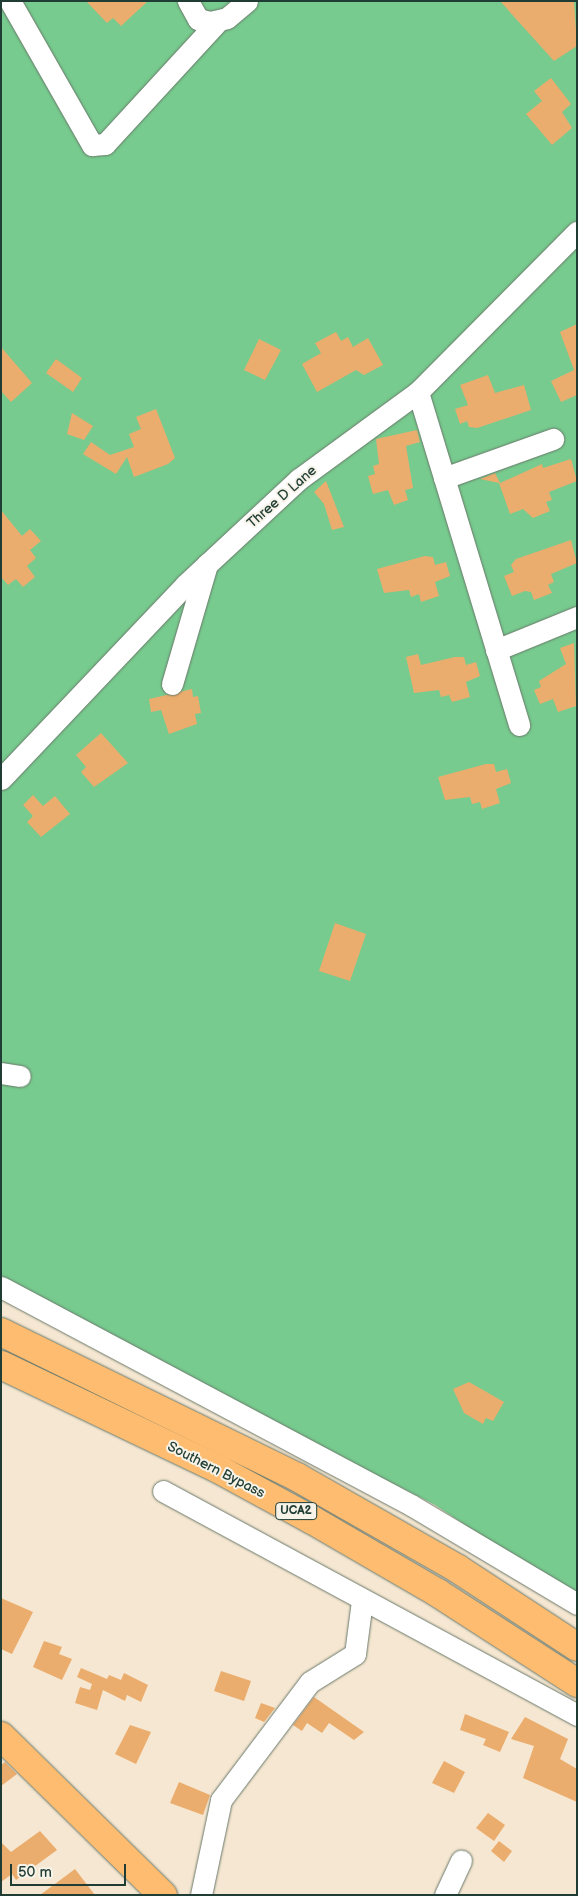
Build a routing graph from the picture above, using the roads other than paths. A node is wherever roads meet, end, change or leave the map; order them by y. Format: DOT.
graph roads {
  1 [pos="10,1"];
  2 [pos="188,1"];
  3 [pos="247,1"];
  4 [pos="218,22"];
  5 [pos="577,232"];
  6 [pos="418,392"];
  7 [pos="553,439"];
  8 [pos="444,478"];
  9 [pos="207,564"];
  10 [pos="577,618"];
  11 [pos="496,650"];
  12 [pos="172,684"];
  13 [pos="519,725"];
  14 [pos="1,779"];
  15 [pos="1,1288"];
  16 [pos="1,1332"];
  17 [pos="1,1365"];
  18 [pos="163,1491"];
  19 [pos="362,1601"];
  20 [pos="577,1604"];
  21 [pos="577,1648"];
  22 [pos="577,1683"];
  23 [pos="577,1715"];
  24 [pos="1,1736"];
  25 [pos="462,1862"];
  26 [pos="164,1895"];
  27 [pos="201,1895"];
  28 [pos="446,1895"];
  1 -- 4 [label="street"];
  2 -- 4 [label="street"];
  3 -- 4 [label="street"];
  5 -- 6 [label="street, Three D Lane"];
  6 -- 8 [label="street"];
  6 -- 9 [label="street, Three D Lane"];
  7 -- 8 [label="street"];
  8 -- 11 [label="street"];
  9 -- 12 [label="street"];
  9 -- 14 [label="street, Three D Lane"];
  10 -- 11 [label="street"];
  11 -- 13 [label="street"];
  15 -- 20 [label="street"];
  16 -- 21 [label="main road, Southern Bypass / UCA2"];
  17 -- 22 [label="main road, Southern Bypass / UCA2"];
  18 -- 19 [label="street"];
  19 -- 23 [label="street"];
  19 -- 27 [label="street"];
  24 -- 26 [label="main road"];
  25 -- 28 [label="street"];
}
